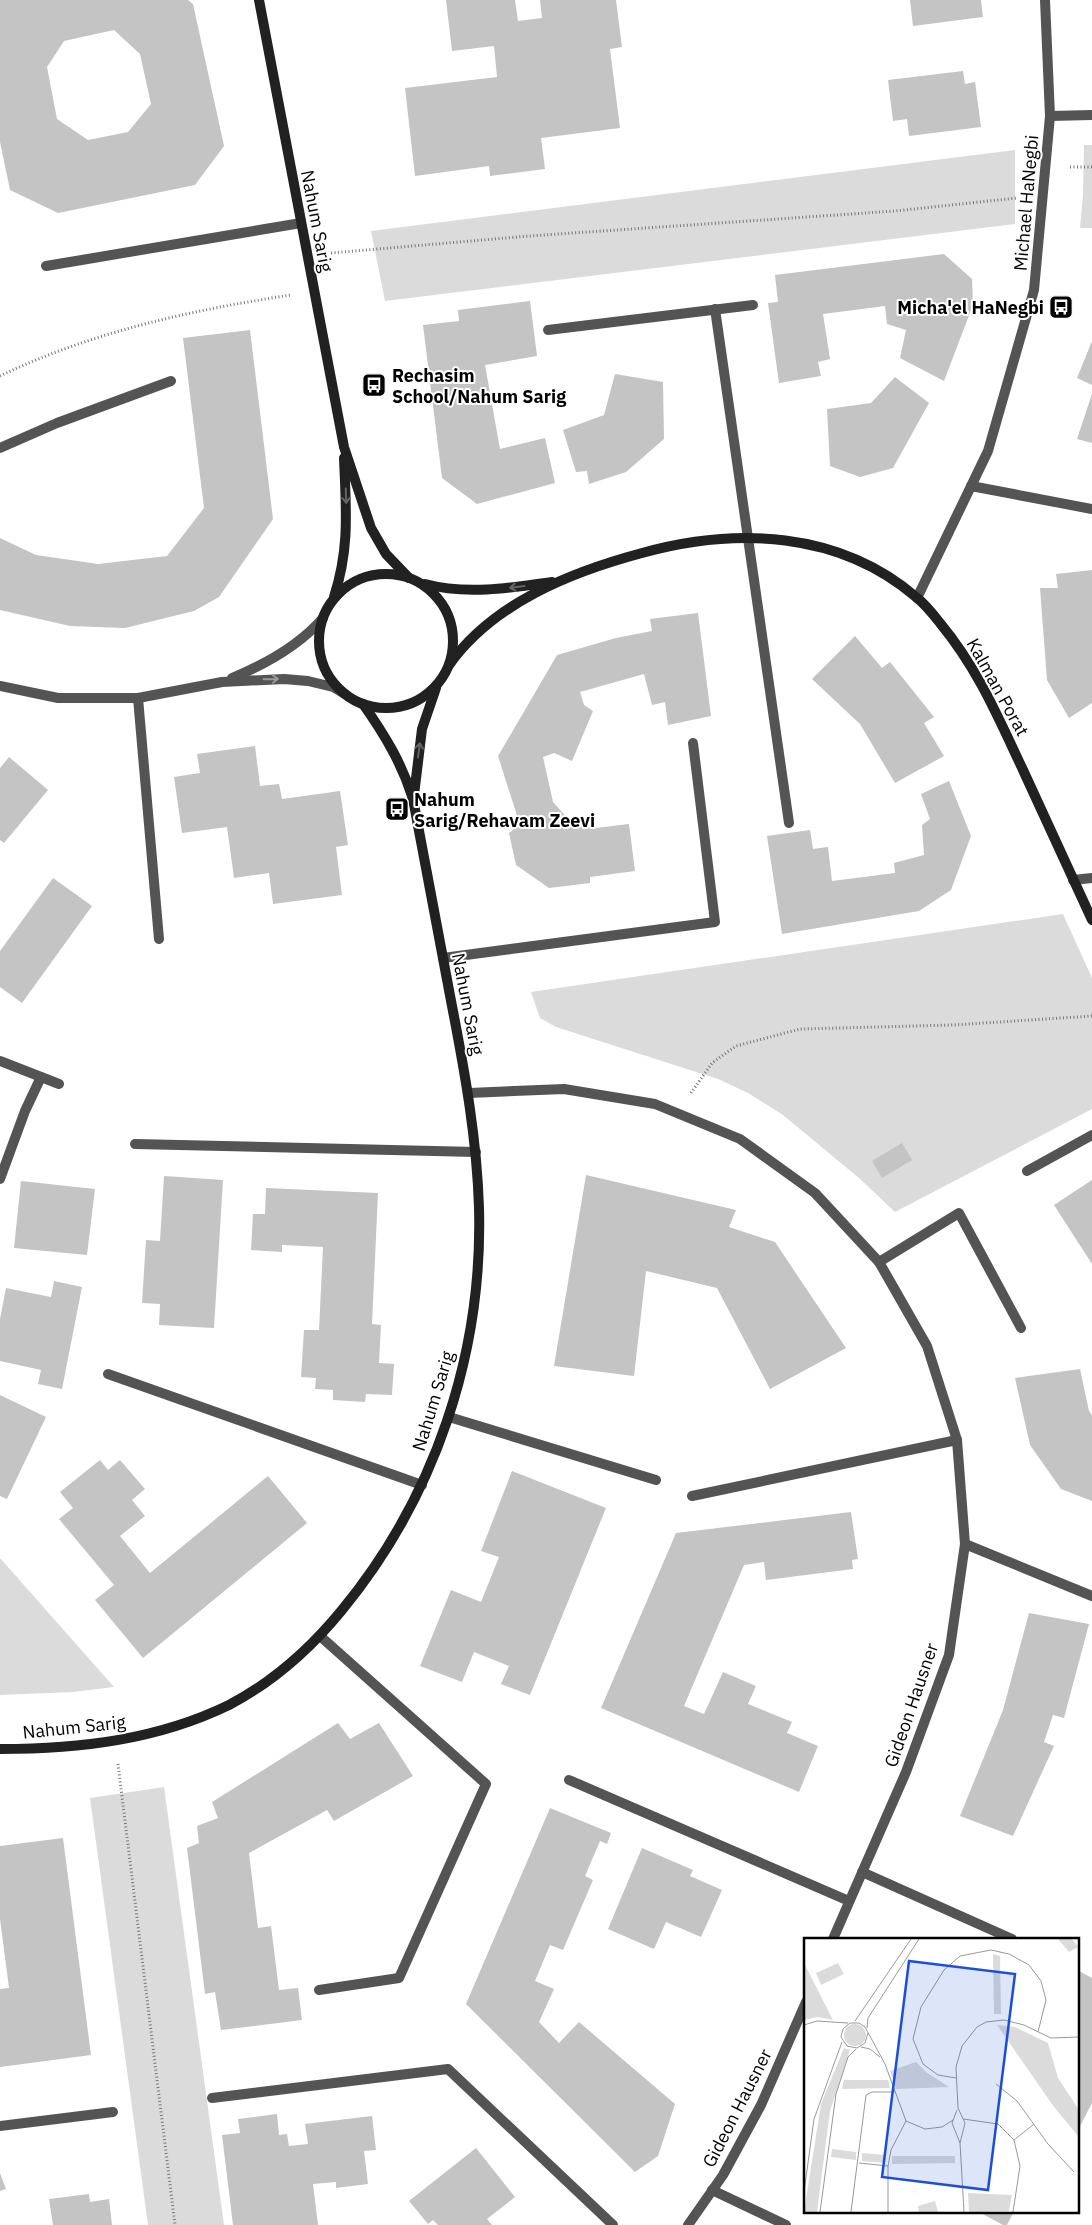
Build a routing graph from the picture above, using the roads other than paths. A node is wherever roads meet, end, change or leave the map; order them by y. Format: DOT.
graph roads {
  1 [pos="259,0"];
  2 [pos="1045,0"];
  3 [pos="1050,116"];
  4 [pos="1092,116"];
  5 [pos="301,223"];
  6 [pos="46,266"];
  7 [pos="753,305"];
  8 [pos="715,309"];
  9 [pos="548,330"];
  10 [pos="171,381"];
  11 [pos="344,447"];
  12 [pos="0,448"];
  13 [pos="971,486"];
  14 [pos="1092,509"];
  15 [pos="748,537"];
  16 [pos="565,579"];
  17 [pos="414,581"];
  18 [pos="918,598"];
  19 [pos="333,600"];
  20 [pos="323,618"];
  21 [pos="449,664"];
  22 [pos="222,682"];
  23 [pos="439,683"];
  24 [pos="0,686"];
  25 [pos="345,694"];
  26 [pos="138,698"];
  27 [pos="363,704"];
  28 [pos="693,743"];
  29 [pos="413,799"];
  30 [pos="789,823"];
  31 [pos="1092,878"];
  32 [pos="1073,880"];
  33 [pos="1092,920"];
  34 [pos="159,939"];
  35 [pos="443,958"];
  36 [pos="0,1061"];
  37 [pos="41,1077"];
  38 [pos="59,1084"];
  39 [pos="469,1093"];
  40 [pos="1092,1135"];
  41 [pos="136,1144"];
  42 [pos="476,1152"];
  43 [pos="1027,1171"];
  44 [pos="0,1179"];
  45 [pos="879,1262"];
  46 [pos="1021,1328"];
  47 [pos="108,1374"];
  48 [pos="448,1417"];
  49 [pos="957,1440"];
  50 [pos="656,1480"];
  51 [pos="422,1485"];
  52 [pos="692,1496"];
  53 [pos="965,1544"];
  54 [pos="1092,1596"];
  55 [pos="320,1636"];
  56 [pos="0,1749"];
  57 [pos="569,1780"];
  58 [pos="862,1872"];
  59 [pos="849,1902"];
  60 [pos="833,1938"];
  61 [pos="1010,1938"];
  62 [pos="319,1990"];
  63 [pos="804,2007"];
  64 [pos="212,2098"];
  65 [pos="113,2112"];
  66 [pos="0,2126"];
  67 [pos="712,2190"];
  68 [pos="613,2225"];
  69 [pos="688,2225"];
  70 [pos="786,2225"];
  1 -- 5 [label="street, Nahum Sarig"];
  2 -- 3 [label="street, Michael HaNegbi"];
  3 -- 4 [label="street"];
  3 -- 13 [label="street, Michael HaNegbi"];
  5 -- 6 [label="street"];
  5 -- 11 [label="street, Nahum Sarig"];
  7 -- 8 [label="street"];
  8 -- 9 [label="street"];
  8 -- 15 [label="street"];
  10 -- 12 [label="street"];
  11 -- 17 [label="street, Nahum Sarig"];
  11 -- 19 [label="street, Nahum Sarig, one-way"];
  13 -- 14 [label="street"];
  13 -- 18 [label="street, Michael HaNegbi"];
  15 -- 16 [label="street, Kalman Porat"];
  15 -- 18 [label="street, Kalman Porat"];
  15 -- 30 [label="street"];
  16 -- 17 [label="street, Kalman Porat, one-way"];
  16 -- 21 [label="street, Kalman Porat"];
  17 -- 19 [label="street"];
  17 -- 21 [label="street"];
  18 -- 32 [label="street, Kalman Porat"];
  19 -- 20 [label="street"];
  20 -- 22 [label="street"];
  20 -- 25 [label="street"];
  21 -- 23 [label="street"];
  22 -- 25 [label="street, one-way"];
  22 -- 26 [label="street"];
  23 -- 27 [label="street"];
  29 -- 23 [label="street, Nahum Sarig, one-way"];
  24 -- 26 [label="street"];
  25 -- 27 [label="street"];
  26 -- 34 [label="street"];
  27 -- 29 [label="street, Nahum Sarig"];
  28 -- 35 [label="street"];
  29 -- 35 [label="street, Nahum Sarig"];
  31 -- 32 [label="street"];
  32 -- 33 [label="street, Kalman Porat"];
  35 -- 39 [label="street, Nahum Sarig"];
  36 -- 37 [label="street"];
  37 -- 38 [label="street"];
  37 -- 44 [label="street"];
  39 -- 42 [label="street, Nahum Sarig"];
  39 -- 45 [label="street, Gideon Hausner"];
  40 -- 43 [label="street"];
  41 -- 42 [label="street"];
  42 -- 48 [label="street, Nahum Sarig"];
  45 -- 46 [label="street"];
  45 -- 49 [label="street, Gideon Hausner"];
  47 -- 51 [label="street"];
  48 -- 50 [label="street"];
  48 -- 51 [label="street, Nahum Sarig"];
  49 -- 52 [label="street"];
  49 -- 53 [label="street, Gideon Hausner"];
  51 -- 55 [label="street, Nahum Sarig"];
  53 -- 54 [label="street"];
  53 -- 58 [label="street, Gideon Hausner"];
  55 -- 56 [label="street, Nahum Sarig"];
  55 -- 62 [label="street"];
  57 -- 59 [label="street"];
  58 -- 59 [label="street, Gideon Hausner"];
  58 -- 61 [label="street"];
  59 -- 60 [label="street, Gideon Hausner"];
  63 -- 67 [label="street, Gideon Hausner"];
  64 -- 68 [label="street"];
  65 -- 66 [label="street"];
  67 -- 69 [label="street, Gideon Hausner"];
  67 -- 70 [label="street"];
}
